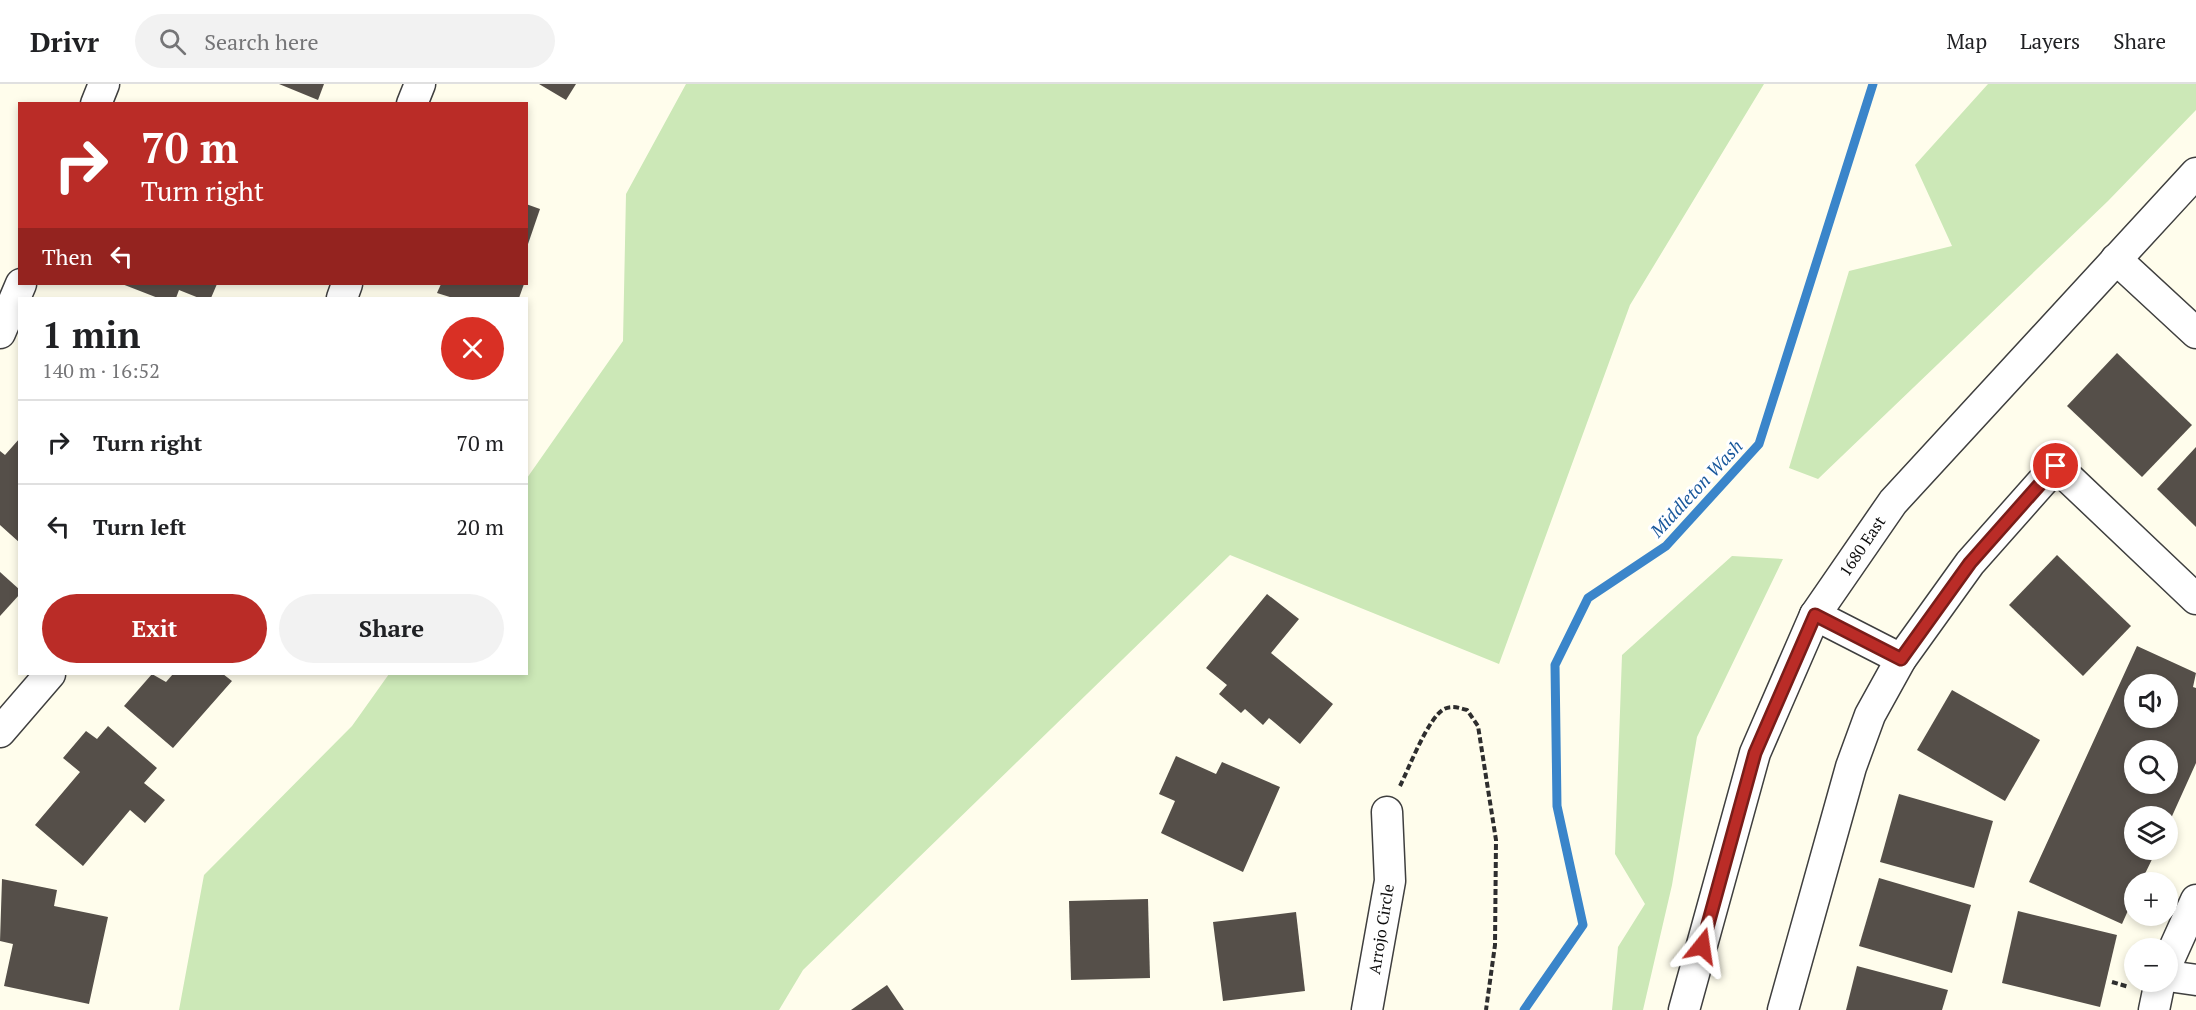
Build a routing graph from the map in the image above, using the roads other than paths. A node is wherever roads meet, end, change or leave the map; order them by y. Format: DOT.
graph roads {
  1 [pos="420,84"];
  2 [pos="413,102"];
  3 [pos="2196,173"];
  4 [pos="2116,258"];
  5 [pos="21,285"];
  6 [pos="0,333"];
  7 [pos="2196,333"];
  8 [pos="2196,599"];
  9 [pos="1815,615"];
  10 [pos="1901,659"];
  11 [pos="49,675"];
  12 [pos="0,732"];
  13 [pos="1387,812"];
  14 [pos="2196,900"];
  15 [pos="2178,940"];
  16 [pos="2178,977"];
  17 [pos="2196,980"];
  18 [pos="2158,992"];
  19 [pos="1367,1010"];
  20 [pos="1684,1010"];
  21 [pos="1783,1010"];
  22 [pos="2154,1010"];
  1 -- 2 [label="street"];
  3 -- 4 [label="street, 1680 East"];
  4 -- 7 [label="street"];
  4 -- 9 [label="street, 1680 East"];
  5 -- 6 [label="street"];
  8 -- 10 [label="street"];
  9 -- 10 [label="street"];
  9 -- 20 [label="street, 1680 East"];
  10 -- 21 [label="street"];
  11 -- 12 [label="street"];
  13 -- 19 [label="street, Arrojo Circle"];
  14 -- 15 [label="street"];
  16 -- 17 [label="street"];
  18 -- 22 [label="street"];
}
